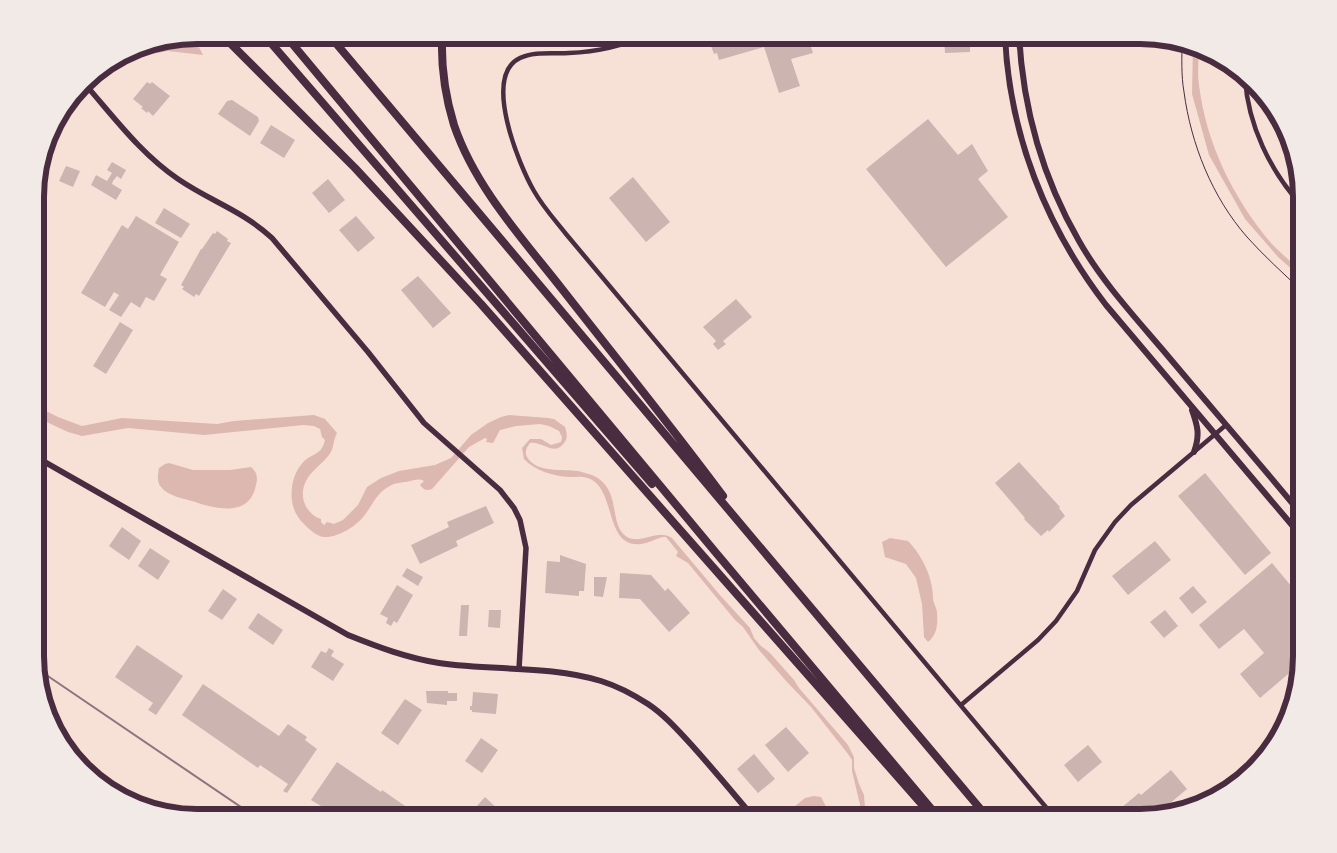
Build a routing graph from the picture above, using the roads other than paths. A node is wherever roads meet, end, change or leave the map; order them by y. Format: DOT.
graph roads {
  1 [pos="231,44"];
  2 [pos="272,44"];
  3 [pos="292,44"];
  4 [pos="337,44"];
  5 [pos="442,44"];
  6 [pos="623,44"];
  7 [pos="1006,44"];
  8 [pos="1020,44"];
  9 [pos="1246,87"];
  10 [pos="89,89"];
  11 [pos="1293,195"];
  12 [pos="1191,406"];
  13 [pos="1226,425"];
  14 [pos="1216,434"];
  15 [pos="1194,452"];
  16 [pos="44,462"];
  17 [pos="1293,504"];
  18 [pos="1293,526"];
  19 [pos="762,548"];
  20 [pos="717,554"];
  21 [pos="519,670"];
  22 [pos="961,705"];
  23 [pos="746,809"];
  24 [pos="926,809"];
  25 [pos="932,809"];
  26 [pos="980,809"];
  27 [pos="1048,809"];
  1 -- 24 [label="highway"];
  2 -- 20 [label="highway"];
  3 -- 20 [label="highway"];
  4 -- 19 [label="highway"];
  5 -- 19 [label="highway"];
  6 -- 22 [label="street"];
  7 -- 12 [label="main road"];
  8 -- 13 [label="main road"];
  9 -- 11 [label="street"];
  10 -- 21 [label="street"];
  12 -- 14 [label="main road"];
  12 -- 15 [label="main road"];
  13 -- 14 [label="street"];
  13 -- 17 [label="main road"];
  14 -- 15 [label="street"];
  14 -- 18 [label="main road"];
  15 -- 22 [label="street"];
  16 -- 21 [label="main road"];
  19 -- 26 [label="highway"];
  20 -- 25 [label="highway"];
  21 -- 23 [label="main road"];
  22 -- 27 [label="street"];
}
